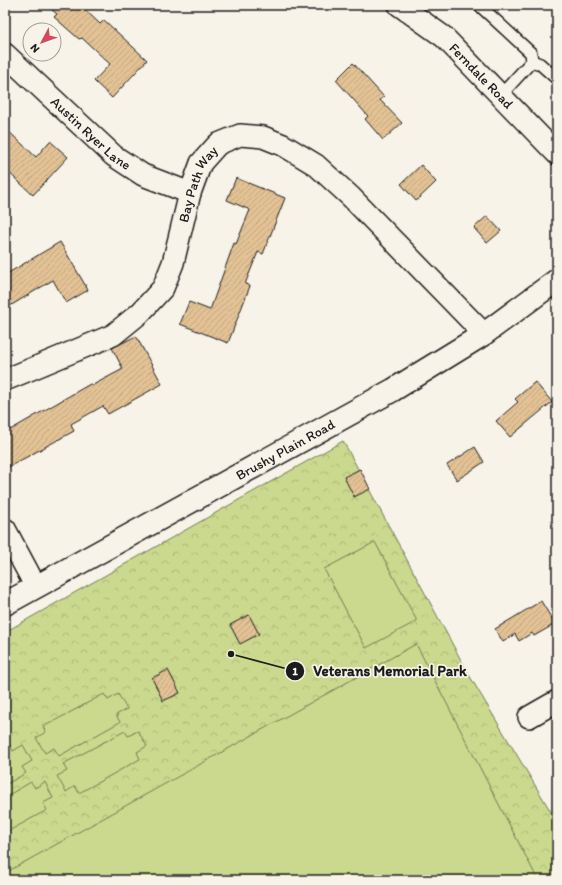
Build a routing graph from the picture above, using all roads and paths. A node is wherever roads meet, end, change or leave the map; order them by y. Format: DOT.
graph roads {
  1 [pos="399,5"];
  2 [pos="479,5"];
  3 [pos="5,54"];
  4 [pos="532,61"];
  5 [pos="557,79"];
  6 [pos="500,96"];
  7 [pos="557,154"];
  8 [pos="190,193"];
  9 [pos="557,280"];
  10 [pos="484,334"];
  11 [pos="5,380"];
  12 [pos="5,529"];
  13 [pos="36,587"];
  14 [pos="5,604"];
  15 [pos="557,701"];
  16 [pos="529,717"];
  1 -- 6 [label="street, Ferndale Road"];
  2 -- 4 [label="lane"];
  3 -- 8 [label="street, Austin Ryer Lane"];
  4 -- 5 [label="lane"];
  4 -- 6 [label="lane"];
  6 -- 7 [label="street, Ferndale Road"];
  8 -- 10 [label="street, Bay Path Way"];
  8 -- 11 [label="street, Bay Path Way"];
  9 -- 10 [label="main road, Brushy Plain Road"];
  10 -- 13 [label="main road, Brushy Plain Road"];
  12 -- 13 [label="street"];
  13 -- 14 [label="main road, Brushy Plain Road"];
  15 -- 16 [label="street"];
}
